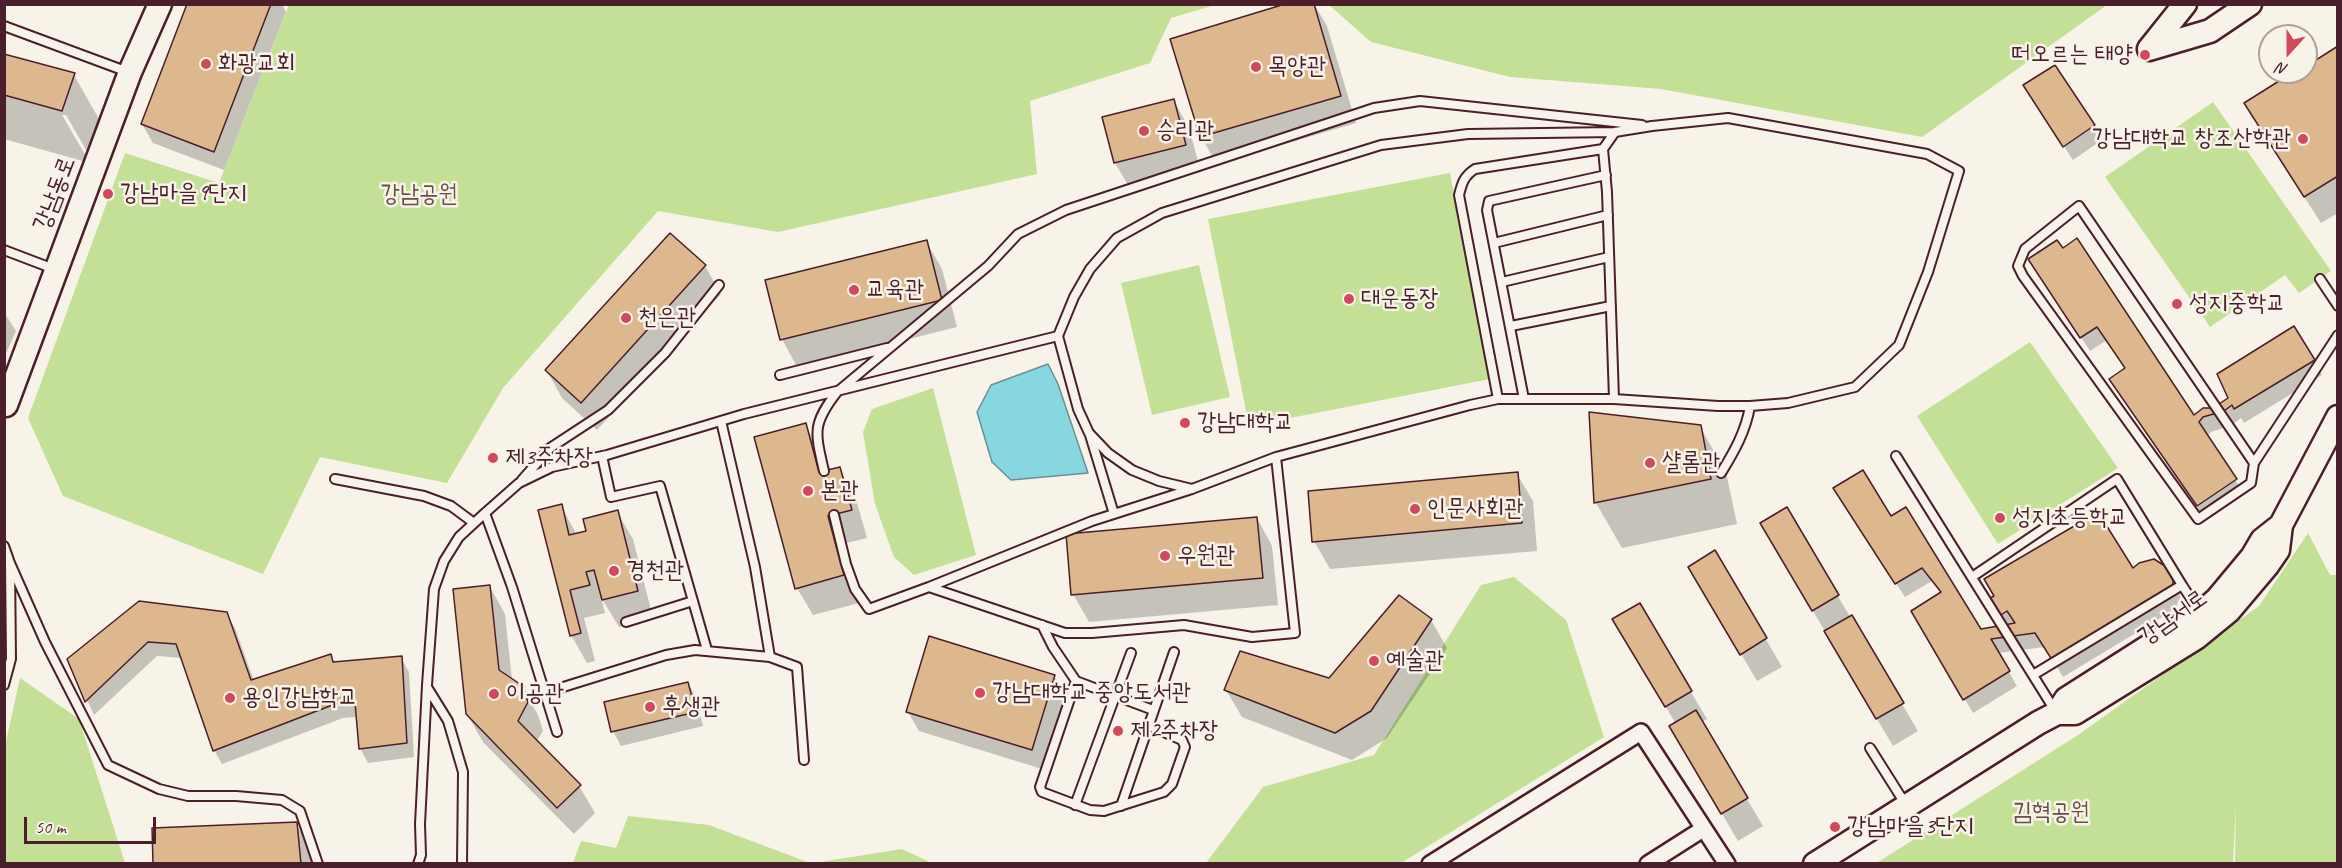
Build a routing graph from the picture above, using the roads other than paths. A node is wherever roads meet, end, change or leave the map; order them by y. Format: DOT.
graph roads {
  1 [pos="160,4"];
  2 [pos="2185,4"];
  3 [pos="2250,4"];
  4 [pos="4,26"];
  5 [pos="130,72"];
  6 [pos="1652,126"];
  7 [pos="1615,132"];
  8 [pos="1603,149"];
  9 [pos="1606,175"];
  10 [pos="1608,215"];
  11 [pos="1494,243"];
  12 [pos="4,250"];
  13 [pos="1609,257"];
  14 [pos="55,270"];
  15 [pos="2320,279"];
  16 [pos="1502,282"];
  17 [pos="719,285"];
  18 [pos="1611,306"];
  19 [pos="2337,306"];
  20 [pos="1511,326"];
  21 [pos="2337,334"];
  22 [pos="1058,336"];
  23 [pos="888,348"];
  24 [pos="780,375"];
  25 [pos="837,392"];
  26 [pos="1498,399"];
  27 [pos="1524,399"];
  28 [pos="1614,399"];
  29 [pos="1750,406"];
  30 [pos="5,409"];
  31 [pos="2337,417"];
  32 [pos="721,421"];
  33 [pos="1089,433"];
  34 [pos="602,456"];
  35 [pos="1896,456"];
  36 [pos="1276,457"];
  37 [pos="2254,463"];
  38 [pos="824,471"];
  39 [pos="1721,473"];
  40 [pos="335,479"];
  41 [pos="519,483"];
  42 [pos="1192,489"];
  43 [pos="485,513"];
  44 [pos="834,514"];
  45 [pos="1114,514"];
  46 [pos="474,523"];
  47 [pos="4,546"];
  48 [pos="10,562"];
  49 [pos="1972,577"];
  50 [pos="2182,585"];
  51 [pos="929,587"];
  52 [pos="693,601"];
  53 [pos="2206,620"];
  54 [pos="626,622"];
  55 [pos="1042,625"];
  56 [pos="707,650"];
  57 [pos="1174,652"];
  58 [pos="1131,653"];
  59 [pos="770,657"];
  60 [pos="2033,675"];
  61 [pos="1076,681"];
  62 [pos="4,685"];
  63 [pos="427,685"];
  64 [pos="544,693"];
  65 [pos="1115,696"];
  66 [pos="1153,710"];
  67 [pos="2057,713"];
  68 [pos="1148,725"];
  69 [pos="557,732"];
  70 [pos="1870,748"];
  71 [pos="804,760"];
  72 [pos="1075,805"];
  73 [pos="1120,806"];
  74 [pos="1906,806"];
  75 [pos="1703,829"];
  76 [pos="1436,862"];
  77 [pos="318,864"];
  78 [pos="418,864"];
  79 [pos="462,864"];
  80 [pos="1648,864"];
  81 [pos="1726,864"];
  82 [pos="1815,864"];
  1 -- 5 [label="street, 강남동로"];
  2 -- 3 [label="street"];
  4 -- 5 [label="lane"];
  5 -- 14 [label="street, 강남동로"];
  6 -- 7 [label="lane"];
  6 -- 23 [label="lane"];
  6 -- 29 [label="lane"];
  7 -- 8 [label="lane"];
  7 -- 22 [label="lane"];
  8 -- 9 [label="lane"];
  8 -- 26 [label="lane"];
  9 -- 10 [label="lane"];
  9 -- 11 [label="lane"];
  10 -- 11 [label="lane"];
  10 -- 13 [label="lane"];
  11 -- 16 [label="lane"];
  12 -- 14 [label="lane"];
  13 -- 16 [label="lane"];
  13 -- 18 [label="lane"];
  14 -- 30 [label="street, 강남동로"];
  15 -- 19 [label="lane"];
  16 -- 20 [label="lane"];
  17 -- 41 [label="lane"];
  18 -- 20 [label="lane"];
  18 -- 28 [label="lane"];
  20 -- 27 [label="lane"];
  21 -- 37 [label="lane"];
  22 -- 25 [label="lane"];
  22 -- 33 [label="lane"];
  23 -- 24 [label="lane"];
  23 -- 25 [label="lane"];
  25 -- 32 [label="lane"];
  25 -- 38 [label="lane"];
  26 -- 27 [label="lane"];
  26 -- 36 [label="lane"];
  27 -- 28 [label="lane"];
  28 -- 29 [label="lane"];
  29 -- 39 [label="lane"];
  31 -- 53 [label="street, 강남서로"];
  32 -- 34 [label="lane"];
  32 -- 59 [label="lane"];
  33 -- 42 [label="lane"];
  33 -- 45 [label="lane"];
  34 -- 41 [label="lane"];
  34 -- 52 [label="lane"];
  35 -- 49 [label="lane"];
  36 -- 42 [label="lane"];
  36 -- 55 [label="lane"];
  37 -- 37 [label="lane"];
  40 -- 46 [label="lane"];
  41 -- 43 [label="lane"];
  42 -- 45 [label="lane"];
  43 -- 46 [label="lane"];
  43 -- 64 [label="lane"];
  44 -- 51 [label="lane"];
  45 -- 51 [label="lane"];
  46 -- 63 [label="lane"];
  47 -- 48 [label="lane"];
  48 -- 62 [label="lane"];
  48 -- 77 [label="lane"];
  49 -- 50 [label="lane"];
  49 -- 60 [label="lane"];
  50 -- 53 [label="lane"];
  50 -- 60 [label="lane"];
  51 -- 55 [label="lane"];
  52 -- 54 [label="lane"];
  52 -- 56 [label="lane"];
  53 -- 67 [label="street, 강남서로"];
  55 -- 61 [label="lane"];
  56 -- 59 [label="lane"];
  56 -- 64 [label="lane"];
  57 -- 66 [label="lane"];
  58 -- 65 [label="lane"];
  59 -- 71 [label="lane"];
  60 -- 67 [label="lane"];
  61 -- 65 [label="lane"];
  61 -- 72 [label="lane"];
  63 -- 78 [label="lane"];
  63 -- 79 [label="lane"];
  64 -- 69 [label="lane"];
  65 -- 66 [label="lane"];
  65 -- 72 [label="lane"];
  66 -- 68 [label="lane"];
  67 -- 74 [label="street, 강남서로"];
  68 -- 73 [label="lane"];
  68 -- 73 [label="lane"];
  70 -- 74 [label="lane"];
  72 -- 73 [label="lane"];
  74 -- 82 [label="street, 강남서로"];
  75 -- 76 [label="street"];
  75 -- 80 [label="street"];
  75 -- 81 [label="street"];
}
